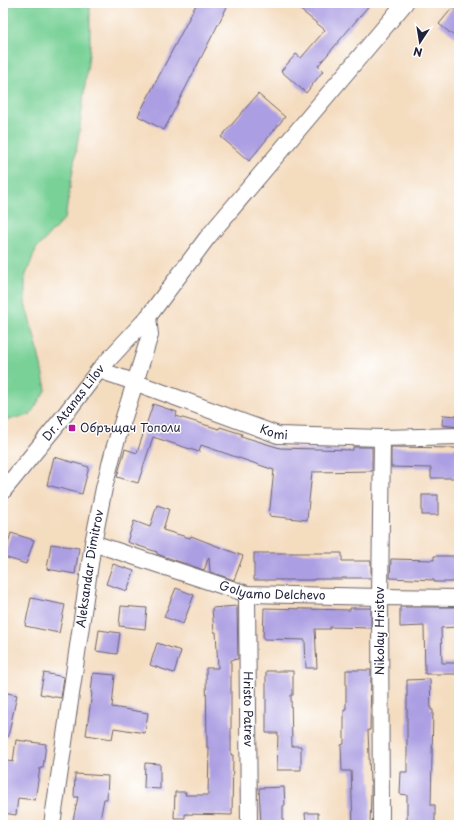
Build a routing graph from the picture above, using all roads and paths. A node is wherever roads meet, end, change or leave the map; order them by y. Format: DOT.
graph roads {
  1 [pos="405,3"];
  2 [pos="148,317"];
  3 [pos="99,370"];
  4 [pos="134,382"];
  5 [pos="459,436"];
  6 [pos="382,438"];
  7 [pos="3,491"];
  8 [pos="93,543"];
  9 [pos="247,594"];
  10 [pos="380,597"];
  11 [pos="459,598"];
  12 [pos="52,825"];
  13 [pos="249,825"];
  14 [pos="382,825"];
  1 -- 2 [label="street, Dr. Atanas Lilov"];
  2 -- 3 [label="street, Dr. Atanas Lilov"];
  2 -- 4 [label="street, Aleksandar Dimitrov"];
  3 -- 4 [label="street, Komi"];
  3 -- 7 [label="street, Dr. Atanas Lilov"];
  4 -- 6 [label="street, Komi"];
  4 -- 8 [label="street, Aleksandar Dimitrov"];
  5 -- 6 [label="street, Komi"];
  6 -- 10 [label="street, Nikolay Hristov"];
  8 -- 9 [label="street, Golyamo Delchevo"];
  8 -- 12 [label="street, Aleksandar Dimitrov"];
  9 -- 10 [label="street, Golyamo Delchevo"];
  9 -- 13 [label="street, Hristo Patrev"];
  10 -- 11 [label="street, Golyamo Delchevo"];
  10 -- 14 [label="street, Nikolay Hristov"];
}
